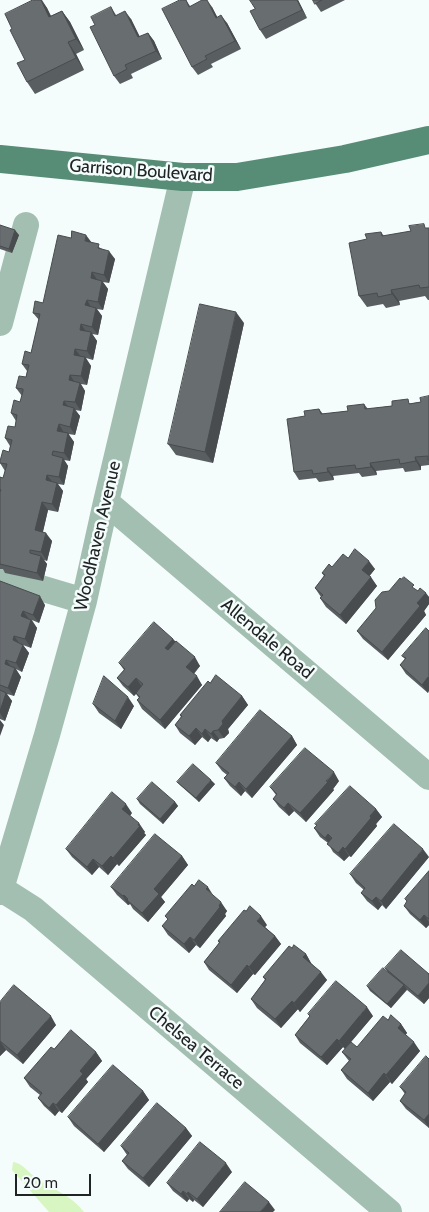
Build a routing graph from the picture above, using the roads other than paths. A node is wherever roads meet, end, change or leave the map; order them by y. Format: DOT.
graph roads {
  1 [pos="429,140"];
  2 [pos="0,159"];
  3 [pos="183,177"];
  4 [pos="26,225"];
  5 [pos="0,322"];
  6 [pos="106,502"];
  7 [pos="0,576"];
  8 [pos="84,601"];
  9 [pos="429,777"];
  10 [pos="0,890"];
  11 [pos="389,1212"];
  1 -- 3 [label="main road, Garrison Boulevard"];
  2 -- 3 [label="main road, Garrison Boulevard"];
  3 -- 6 [label="street, Woodhaven Avenue"];
  4 -- 5 [label="street"];
  6 -- 8 [label="street, Woodhaven Avenue"];
  6 -- 9 [label="street, Allendale Road"];
  7 -- 8 [label="street"];
  8 -- 10 [label="street, Woodhaven Avenue"];
  10 -- 11 [label="street, Chelsea Terrace"];
}
